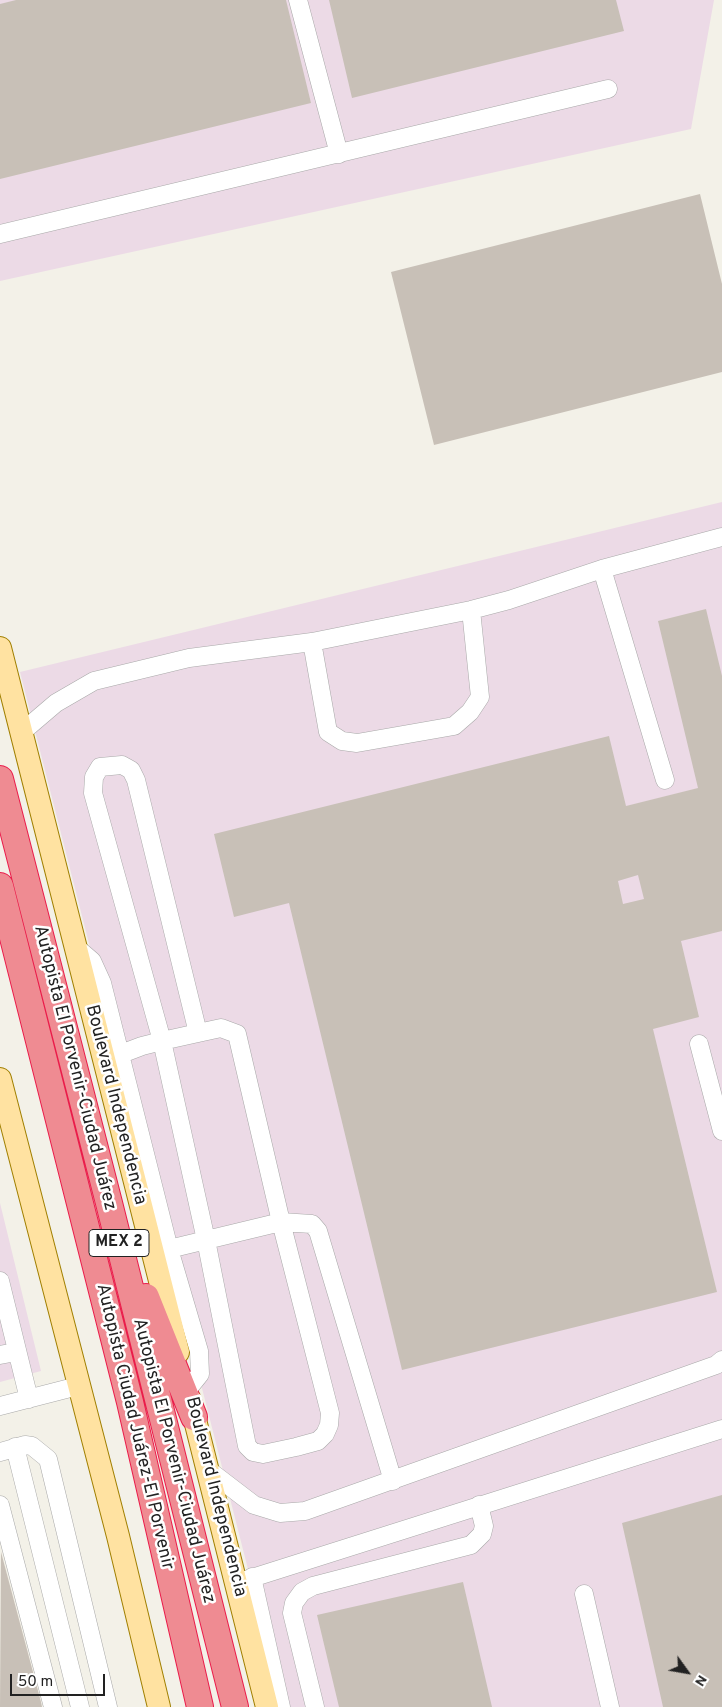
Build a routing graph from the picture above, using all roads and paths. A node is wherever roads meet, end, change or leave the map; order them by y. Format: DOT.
graph roads {
  1 [pos="298,0"];
  2 [pos="608,89"];
  3 [pos="339,154"];
  4 [pos="0,234"];
  5 [pos="722,537"];
  6 [pos="602,569"];
  7 [pos="471,610"];
  8 [pos="312,642"];
  9 [pos="0,648"];
  10 [pos="22,732"];
  11 [pos="0,779"];
  12 [pos="665,780"];
  13 [pos="0,886"];
  14 [pos="77,948"];
  15 [pos="198,1033"];
  16 [pos="162,1041"];
  17 [pos="699,1044"];
  18 [pos="121,1054"];
  19 [pos="2,1091"];
  20 [pos="722,1132"];
  21 [pos="136,1152"];
  22 [pos="109,1203"];
  23 [pos="281,1222"];
  24 [pos="206,1240"];
  25 [pos="169,1248"];
  26 [pos="0,1281"];
  27 [pos="8,1353"];
  28 [pos="722,1360"];
  29 [pos="78,1386"];
  30 [pos="188,1389"];
  31 [pos="29,1399"];
  32 [pos="0,1406"];
  33 [pos="194,1417"];
  34 [pos="722,1429"];
  35 [pos="7,1449"];
  36 [pos="207,1469"];
  37 [pos="392,1481"];
  38 [pos="0,1505"];
  39 [pos="479,1505"];
  40 [pos="244,1580"];
  41 [pos="584,1594"];
  42 [pos="96,1657"];
  43 [pos="68,1664"];
  44 [pos="44,1670"];
  45 [pos="53,1707"];
  46 [pos="80,1707"];
  47 [pos="108,1707"];
  48 [pos="159,1707"];
  49 [pos="200,1707"];
  50 [pos="235,1707"];
  51 [pos="267,1707"];
  52 [pos="281,1707"];
  53 [pos="315,1707"];
  54 [pos="610,1707"];
  1 -- 3 [label="street"];
  2 -- 3 [label="street"];
  3 -- 4 [label="street"];
  5 -- 6 [label="street"];
  6 -- 7 [label="street"];
  6 -- 12 [label="street"];
  7 -- 8 [label="street"];
  7 -- 8 [label="street"];
  8 -- 10 [label="street"];
  9 -- 10 [label="main road, Boulevard Independencia"];
  10 -- 14 [label="main road, Boulevard Independencia"];
  11 -- 22 [label="highway, Autopista El Porvenir-Ciudad Juárez / MEX 2"];
  13 -- 49 [label="highway, Autopista Ciudad Juárez-El Porvenir / MEX 2"];
  14 -- 18 [label="street"];
  14 -- 21 [label="main road, Boulevard Independencia"];
  15 -- 16 [label="street"];
  15 -- 16 [label="street"];
  15 -- 23 [label="street"];
  16 -- 18 [label="street"];
  16 -- 24 [label="street"];
  17 -- 20 [label="street"];
  18 -- 21 [label="street"];
  19 -- 29 [label="main road"];
  21 -- 25 [label="street"];
  21 -- 30 [label="main road, Boulevard Independencia"];
  22 -- 33 [label="highway"];
  22 -- 50 [label="highway, Autopista El Porvenir-Ciudad Juárez / MEX 2"];
  23 -- 24 [label="street"];
  23 -- 24 [label="street"];
  23 -- 37 [label="street"];
  24 -- 25 [label="street"];
  25 -- 30 [label="street"];
  26 -- 27 [label="street"];
  27 -- 31 [label="street"];
  28 -- 37 [label="street"];
  29 -- 31 [label="street"];
  29 -- 48 [label="main road"];
  30 -- 33 [label="main road, Boulevard Independencia"];
  31 -- 32 [label="street"];
  33 -- 36 [label="main road, Boulevard Independencia"];
  34 -- 39 [label="street"];
  35 -- 42 [label="street"];
  35 -- 43 [label="street"];
  36 -- 37 [label="street"];
  36 -- 40 [label="main road, Boulevard Independencia"];
  38 -- 44 [label="street"];
  39 -- 40 [label="street"];
  39 -- 53 [label="street"];
  40 -- 51 [label="main road, Boulevard Independencia"];
  40 -- 52 [label="street"];
  41 -- 54 [label="street"];
  42 -- 43 [label="street"];
  42 -- 47 [label="street"];
  43 -- 44 [label="street"];
  43 -- 46 [label="street"];
  44 -- 45 [label="street"];
}
